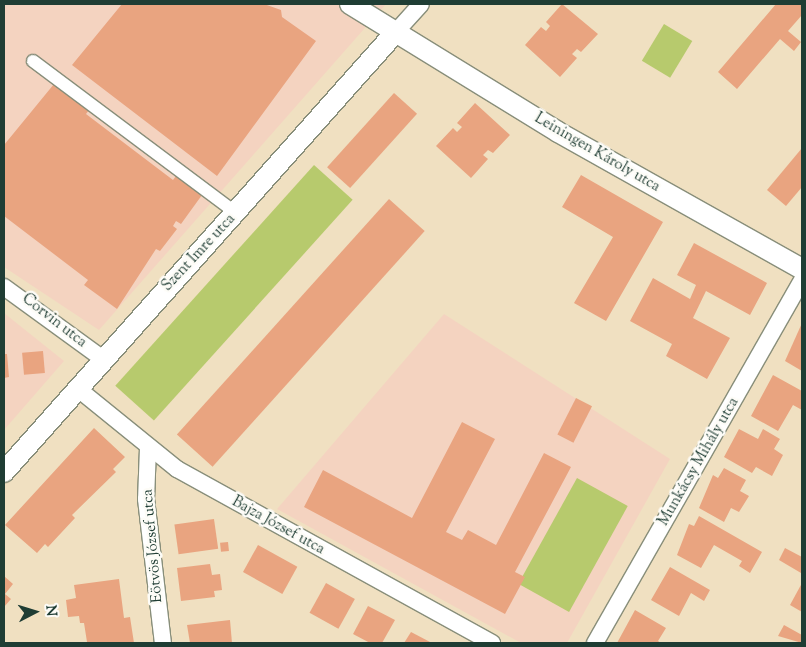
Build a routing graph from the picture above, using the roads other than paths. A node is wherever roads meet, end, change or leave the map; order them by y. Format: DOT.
graph roads {
  1 [pos="350,4"];
  2 [pos="421,4"];
  3 [pos="394,34"];
  4 [pos="33,61"];
  5 [pos="236,213"];
  6 [pos="802,269"];
  7 [pos="802,280"];
  8 [pos="4,287"];
  9 [pos="103,359"];
  10 [pos="77,388"];
  11 [pos="148,448"];
  12 [pos="4,472"];
  13 [pos="163,643"];
  14 [pos="492,643"];
  15 [pos="595,643"];
  1 -- 3 [label="street, Leiningen Károly utca"];
  2 -- 3 [label="street"];
  3 -- 5 [label="street, Szent Imre utca"];
  3 -- 6 [label="street, Leiningen Károly utca"];
  4 -- 5 [label="street"];
  5 -- 9 [label="street, Szent Imre utca"];
  7 -- 15 [label="street, Munkácsy Mihály utca"];
  8 -- 9 [label="street, Corvin utca"];
  9 -- 10 [label="street, Szent Imre utca"];
  10 -- 11 [label="street, Bajza József utca"];
  10 -- 12 [label="street, Szent Imre utca"];
  11 -- 13 [label="street, Eötvös József utca"];
  11 -- 14 [label="street, Bajza József utca"];
}
